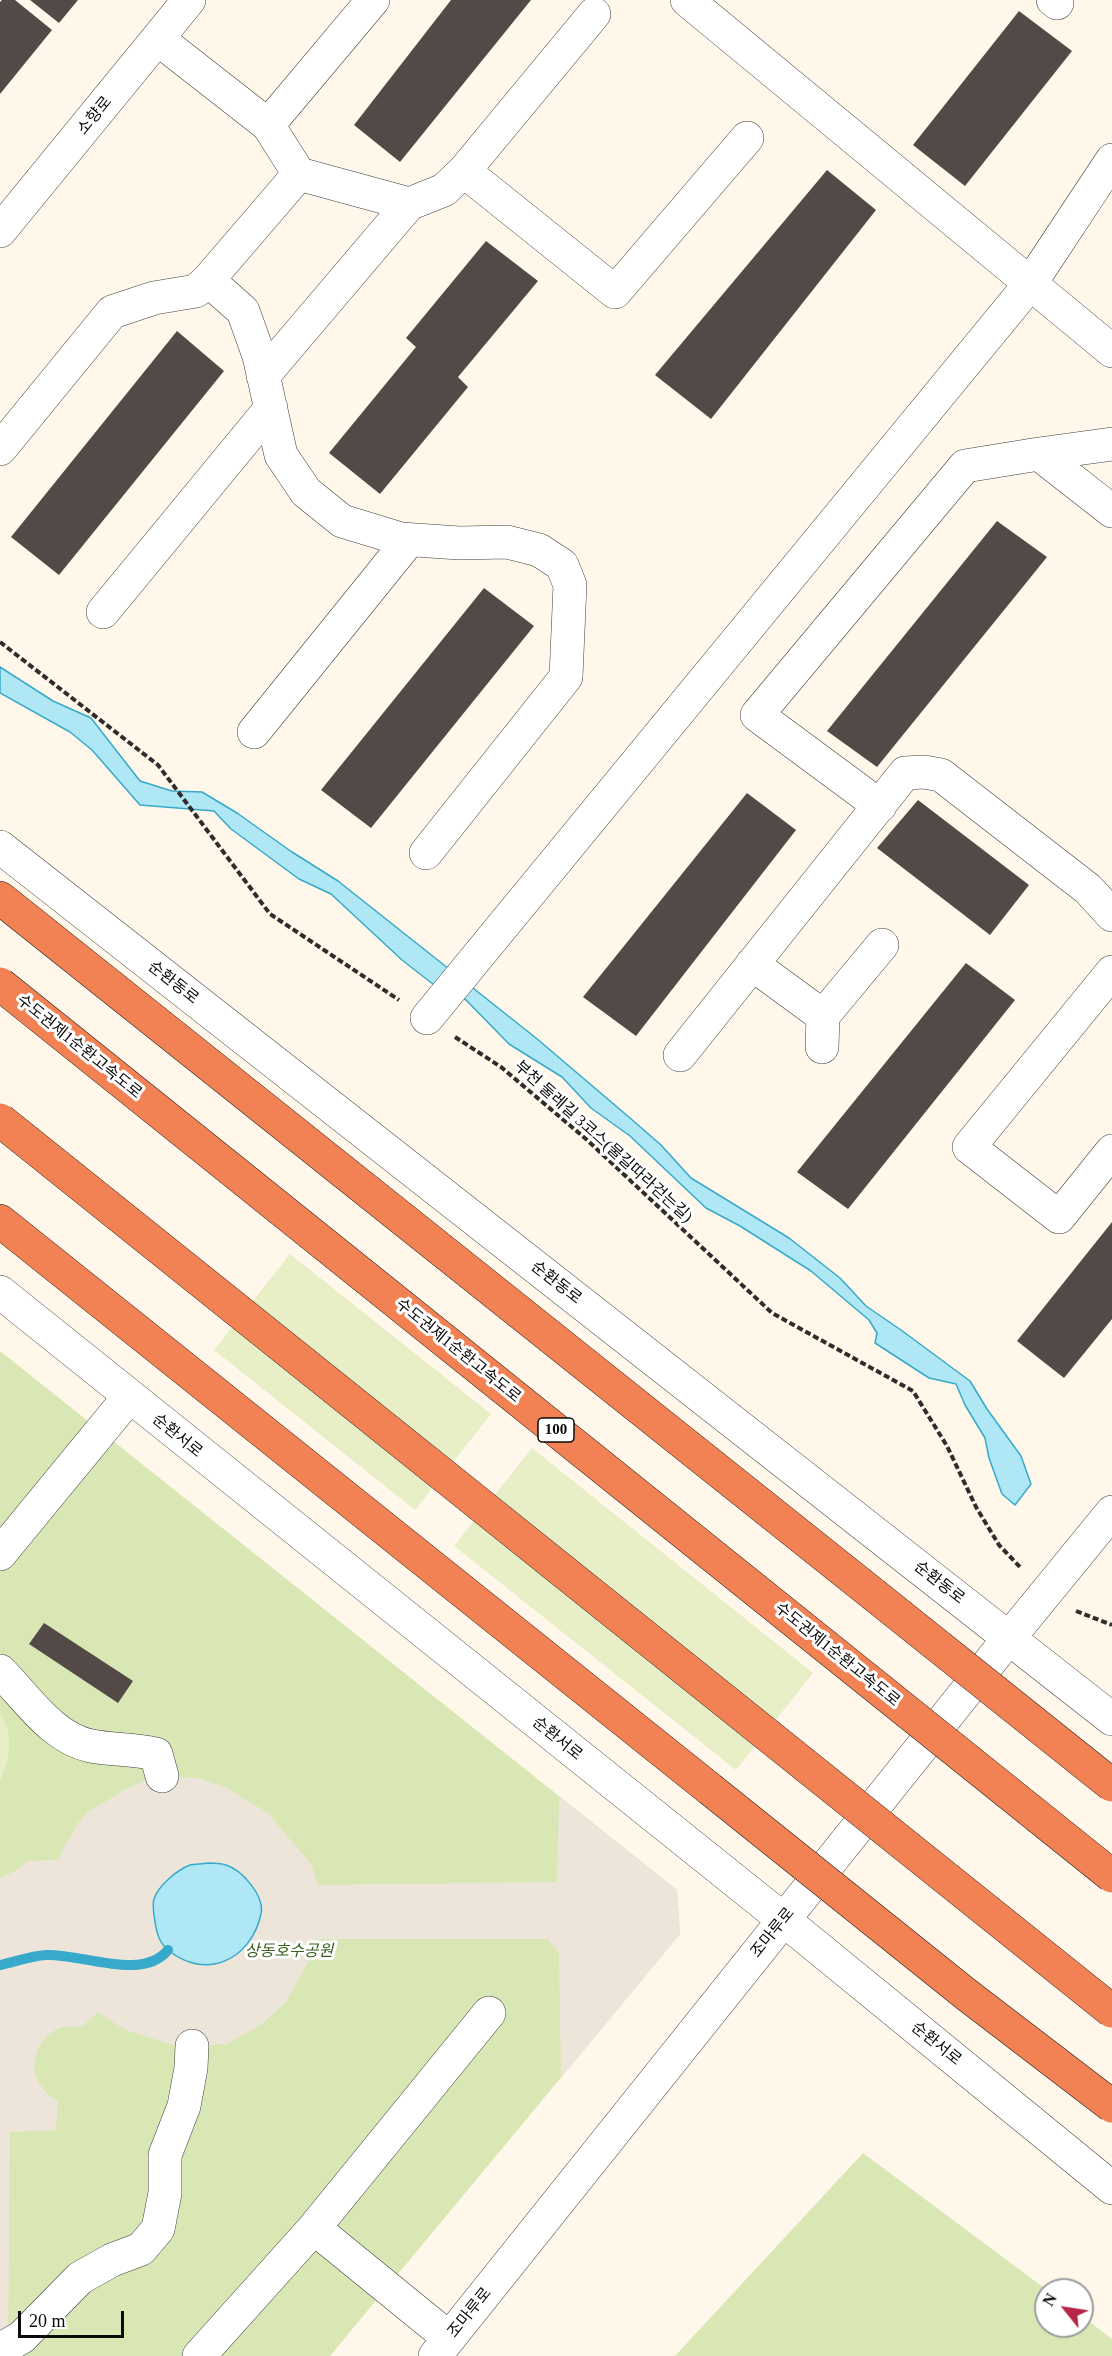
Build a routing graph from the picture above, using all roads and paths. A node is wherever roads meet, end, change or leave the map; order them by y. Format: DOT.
graph roads {
  1 [pos="189,0"];
  2 [pos="373,0"];
  3 [pos="687,0"];
  4 [pos="594,14"];
  5 [pos="158,39"];
  6 [pos="268,125"];
  7 [pos="747,138"];
  8 [pos="1112,160"];
  9 [pos="464,171"];
  10 [pos="299,174"];
  11 [pos="409,204"];
  12 [pos="0,231"];
  13 [pos="208,280"];
  14 [pos="1030,284"];
  15 [pos="1112,351"];
  16 [pos="263,376"];
  17 [pos="271,408"];
  18 [pos="1112,444"];
  19 [pos="0,449"];
  20 [pos="1039,454"];
  21 [pos="1112,512"];
  22 [pos="409,540"];
  23 [pos="103,612"];
  24 [pos="0,642"];
  25 [pos="254,732"];
  26 [pos="880,806"];
  27 [pos="0,847"];
  28 [pos="426,853"];
  29 [pos="0,898"];
  30 [pos="1112,915"];
  31 [pos="882,945"];
  32 [pos="753,964"];
  33 [pos="1112,972"];
  34 [pos="0,984"];
  35 [pos="427,1018"];
  36 [pos="680,1055"];
  37 [pos="0,1119"];
  38 [pos="1112,1151"];
  39 [pos="0,1221"];
  40 [pos="0,1292"];
  41 [pos="129,1397"];
  42 [pos="1112,1512"];
  43 [pos="11,1520"];
  44 [pos="0,1554"];
  45 [pos="1047,1591"];
  46 [pos="1112,1625"];
  47 [pos="1009,1638"];
  48 [pos="0,1671"];
  49 [pos="1112,1719"];
  50 [pos="162,1776"];
  51 [pos="1112,1785"];
  52 [pos="1112,1876"];
  53 [pos="784,1920"];
  54 [pos="1112,2011"];
  55 [pos="489,2013"];
  56 [pos="192,2046"];
  57 [pos="1112,2106"];
  58 [pos="1112,2188"];
  59 [pos="314,2228"];
  60 [pos="442,2347"];
  61 [pos="0,2350"];
  62 [pos="199,2356"];
  1 -- 5 [label="street, 소향로"];
  2 -- 6 [label="street"];
  3 -- 14 [label="street"];
  4 -- 9 [label="street"];
  5 -- 6 [label="street"];
  5 -- 12 [label="street, 소향로"];
  6 -- 10 [label="street"];
  7 -- 9 [label="street"];
  8 -- 14 [label="street"];
  9 -- 11 [label="street"];
  10 -- 11 [label="street"];
  10 -- 13 [label="street"];
  11 -- 16 [label="street"];
  13 -- 16 [label="street"];
  13 -- 19 [label="street"];
  14 -- 15 [label="street"];
  14 -- 35 [label="street"];
  16 -- 17 [label="street"];
  17 -- 22 [label="street"];
  17 -- 23 [label="street"];
  18 -- 20 [label="street"];
  20 -- 21 [label="street"];
  20 -- 26 [label="street"];
  22 -- 25 [label="street"];
  22 -- 28 [label="street"];
  24 -- 35 [label="path, 부천 둘레길 3코스(물길따라걷는길)"];
  26 -- 30 [label="street"];
  26 -- 32 [label="street"];
  27 -- 47 [label="street, 순환동로"];
  29 -- 51 [label="highway, bridge"];
  31 -- 32 [label="street"];
  32 -- 36 [label="street"];
  33 -- 38 [label="street"];
  34 -- 52 [label="highway, 수도권제1순환고속도로 / 100, bridge"];
  35 -- 45 [label="path, 부천 둘레길 3코스(물길따라걷는길)"];
  37 -- 54 [label="highway, bridge"];
  39 -- 57 [label="highway, bridge"];
  40 -- 41 [label="street, 순환서로"];
  41 -- 43 [label="street"];
  41 -- 53 [label="street, 순환서로"];
  42 -- 45 [label="street, 조마루로"];
  43 -- 44 [label="street"];
  45 -- 46 [label="path, 부천 둘레길 3코스(물길따라걷는길)"];
  45 -- 47 [label="street, 조마루로"];
  47 -- 49 [label="street, 순환동로"];
  47 -- 53 [label="street, 조마루로"];
  48 -- 50 [label="street"];
  53 -- 58 [label="street, 순환서로"];
  53 -- 60 [label="street, 조마루로"];
  55 -- 59 [label="street"];
  56 -- 61 [label="street"];
  59 -- 60 [label="street"];
  59 -- 62 [label="street"];
}
